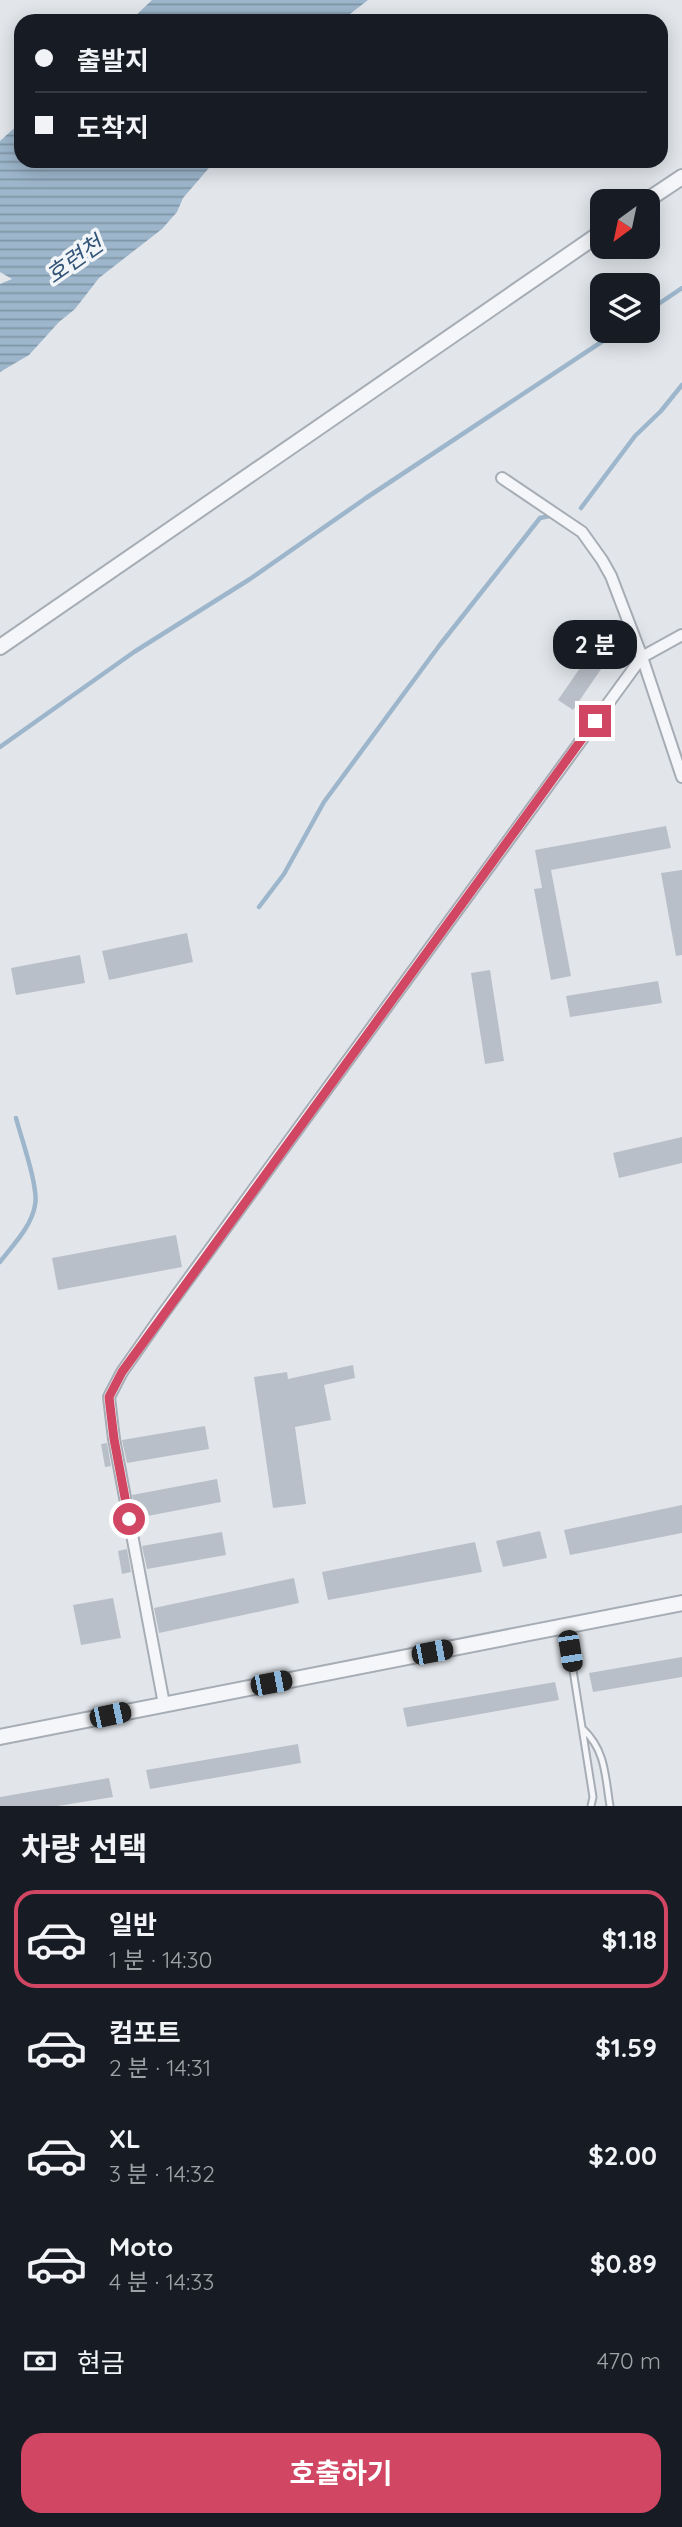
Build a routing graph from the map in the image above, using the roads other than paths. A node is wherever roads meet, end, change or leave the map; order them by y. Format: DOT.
graph roads {
  1 [pos="682,177"];
  2 [pos="660,192"];
  3 [pos="590,240"];
  4 [pos="502,478"];
  5 [pos="682,635"];
  6 [pos="0,647"];
  7 [pos="642,657"];
  8 [pos="682,777"];
  9 [pos="682,1603"];
  10 [pos="566,1626"];
  11 [pos="164,1704"];
  12 [pos="582,1728"];
  13 [pos="0,1737"];
  14 [pos="591,1806"];
  15 [pos="610,1806"];
  1 -- 2 [label="street"];
  3 -- 6 [label="street"];
  4 -- 7 [label="street"];
  5 -- 7 [label="street"];
  7 -- 8 [label="street"];
  7 -- 11 [label="street"];
  9 -- 10 [label="street"];
  10 -- 11 [label="street"];
  10 -- 12 [label="lane"];
  11 -- 13 [label="street"];
  12 -- 14 [label="lane"];
  12 -- 15 [label="lane"];
}
